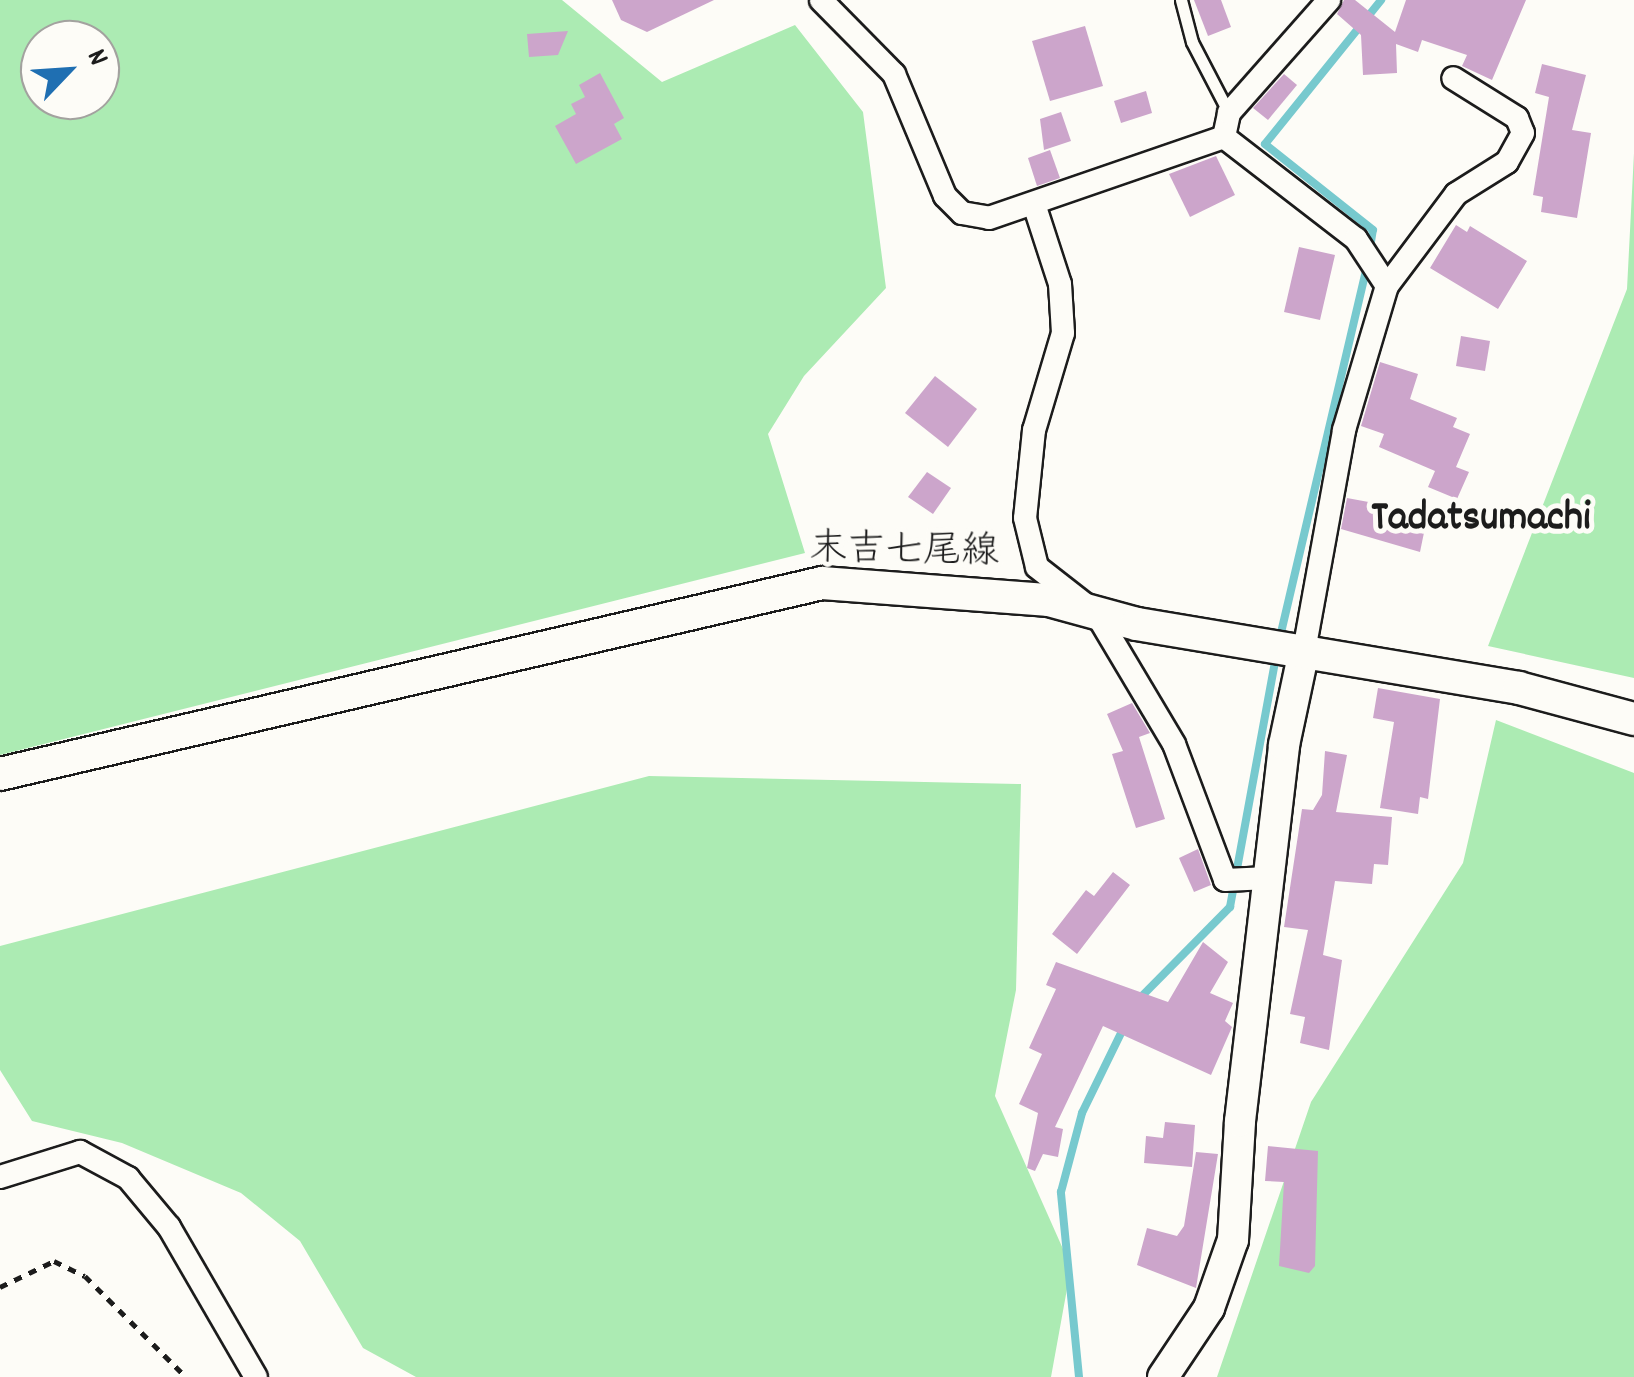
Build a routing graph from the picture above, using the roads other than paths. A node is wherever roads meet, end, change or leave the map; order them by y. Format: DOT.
graph roads {
  1 [pos="820,0"];
  2 [pos="1181,0"];
  3 [pos="1329,0"];
  4 [pos="1453,78"];
  5 [pos="1226,125"];
  6 [pos="1034,204"];
  7 [pos="1386,286"];
  8 [pos="1096,612"];
  9 [pos="1304,651"];
  10 [pos="1634,719"];
  11 [pos="0,774"];
  12 [pos="1268,878"];
  13 [pos="0,1177"];
  14 [pos="256,1377"];
  15 [pos="1163,1377"];
  1 -- 6 [label="street"];
  2 -- 5 [label="lane"];
  3 -- 5 [label="street"];
  4 -- 7 [label="street"];
  5 -- 6 [label="street"];
  5 -- 7 [label="street"];
  6 -- 8 [label="street"];
  7 -- 9 [label="street"];
  8 -- 9 [label="main road, 末吉七尾線"];
  8 -- 11 [label="main road, 末吉七尾線"];
  8 -- 12 [label="street"];
  9 -- 10 [label="main road, 末吉七尾線"];
  9 -- 12 [label="street"];
  12 -- 15 [label="street"];
  13 -- 14 [label="street"];
}
